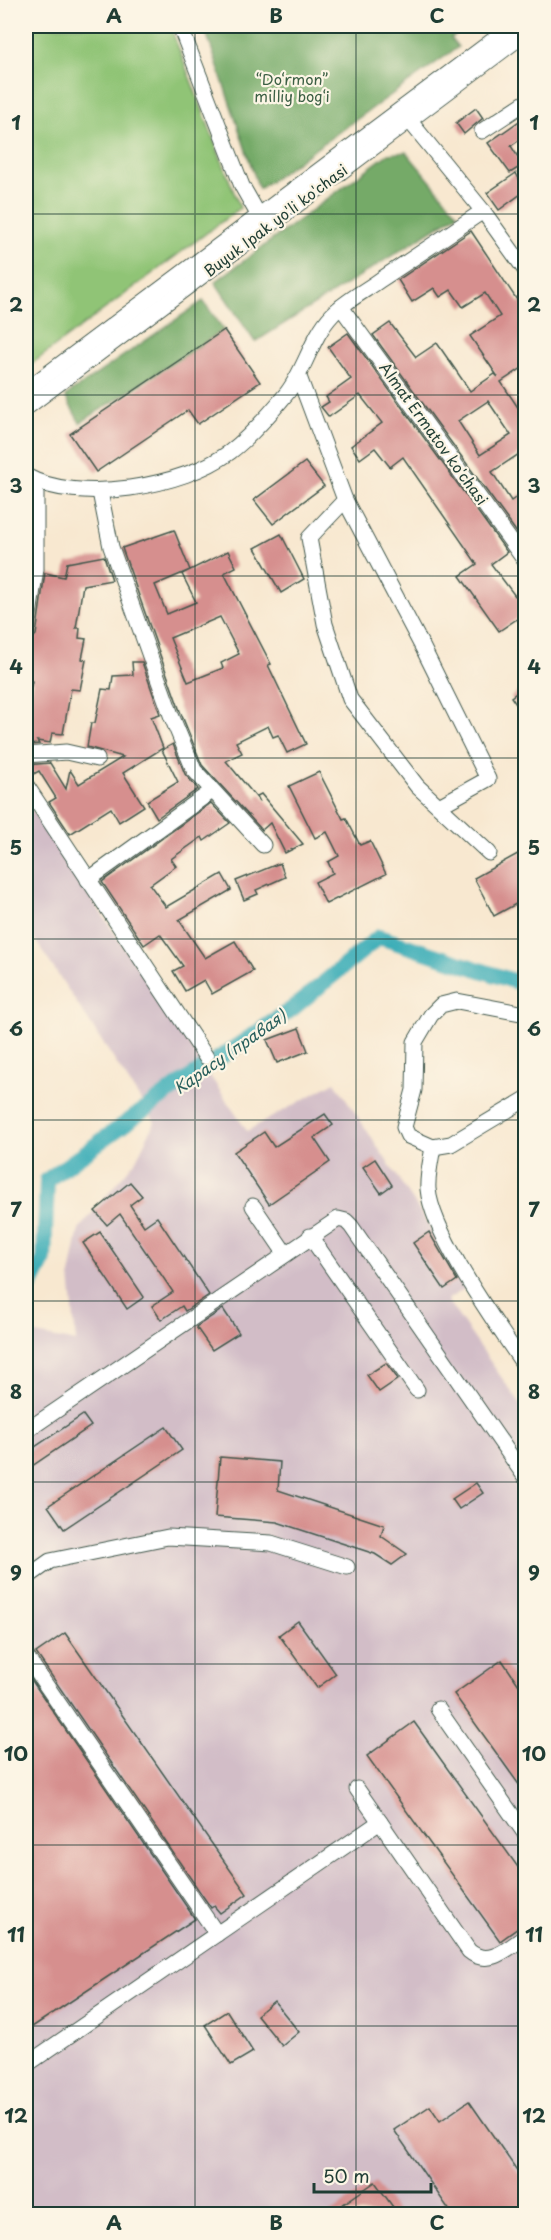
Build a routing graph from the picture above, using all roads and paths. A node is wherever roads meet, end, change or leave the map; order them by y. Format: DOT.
graph roads {
  1 [pos="180,26"];
  2 [pos="512,26"];
  3 [pos="525,33"];
  4 [pos="434,93"];
  5 [pos="525,102"];
  6 [pos="405,115"];
  7 [pos="482,131"];
  8 [pos="483,212"];
  9 [pos="262,222"];
  10 [pos="525,271"];
  11 [pos="341,307"];
  12 [pos="299,377"];
  13 [pos="26,390"];
  14 [pos="26,408"];
  15 [pos="31,479"];
  16 [pos="100,492"];
  17 [pos="345,500"];
  18 [pos="525,562"];
  19 [pos="26,634"];
  20 [pos="26,755"];
  21 [pos="98,759"];
  22 [pos="26,785"];
  23 [pos="212,791"];
  24 [pos="439,806"];
  25 [pos="263,845"];
  26 [pos="489,853"];
  27 [pos="88,880"];
  28 [pos="525,1014"];
  29 [pos="206,1057"];
  30 [pos="525,1099"];
  31 [pos="433,1147"];
  32 [pos="253,1206"];
  33 [pos="310,1236"];
  34 [pos="285,1253"];
  35 [pos="525,1368"];
  36 [pos="417,1390"];
  37 [pos="26,1431"];
  38 [pos="525,1478"];
  39 [pos="347,1568"];
  40 [pos="26,1578"];
  41 [pos="26,1656"];
  42 [pos="438,1709"];
  43 [pos="357,1789"];
  44 [pos="380,1822"];
  45 [pos="525,1835"];
  46 [pos="217,1934"];
  47 [pos="525,1936"];
  48 [pos="26,2065"];
  1 -- 9 [label="street"];
  2 -- 4 [label="street, Buyuk Ipak yo'li ko'chasi"];
  3 -- 4 [label="street, Buyuk Ipak yo'li ko'chasi"];
  4 -- 6 [label="street, Buyuk Ipak yo'li ko'chasi"];
  5 -- 7 [label="street"];
  6 -- 8 [label="street"];
  6 -- 9 [label="street, Buyuk Ipak yo'li ko'chasi"];
  8 -- 10 [label="street"];
  8 -- 11 [label="street"];
  9 -- 13 [label="street, Buyuk Ipak yo'li ko'chasi"];
  9 -- 14 [label="street, Buyuk Ipak yo'li ko'chasi"];
  11 -- 12 [label="street"];
  11 -- 18 [label="street, Almat Ermatov ko'chasi"];
  12 -- 16 [label="street"];
  12 -- 17 [label="street"];
  15 -- 16 [label="street"];
  15 -- 19 [label="street"];
  16 -- 23 [label="street"];
  17 -- 24 [label="street"];
  17 -- 24 [label="street"];
  20 -- 21 [label="street"];
  22 -- 27 [label="street"];
  23 -- 25 [label="street"];
  23 -- 27 [label="street"];
  24 -- 26 [label="street"];
  27 -- 29 [label="street"];
  28 -- 31 [label="street"];
  30 -- 31 [label="street"];
  31 -- 35 [label="street"];
  32 -- 34 [label="street"];
  33 -- 34 [label="street"];
  33 -- 36 [label="street"];
  33 -- 38 [label="street"];
  34 -- 37 [label="street"];
  39 -- 40 [label="street"];
  41 -- 46 [label="street"];
  42 -- 45 [label="street"];
  43 -- 44 [label="street"];
  44 -- 46 [label="street"];
  44 -- 47 [label="street"];
  46 -- 48 [label="street"];
}
